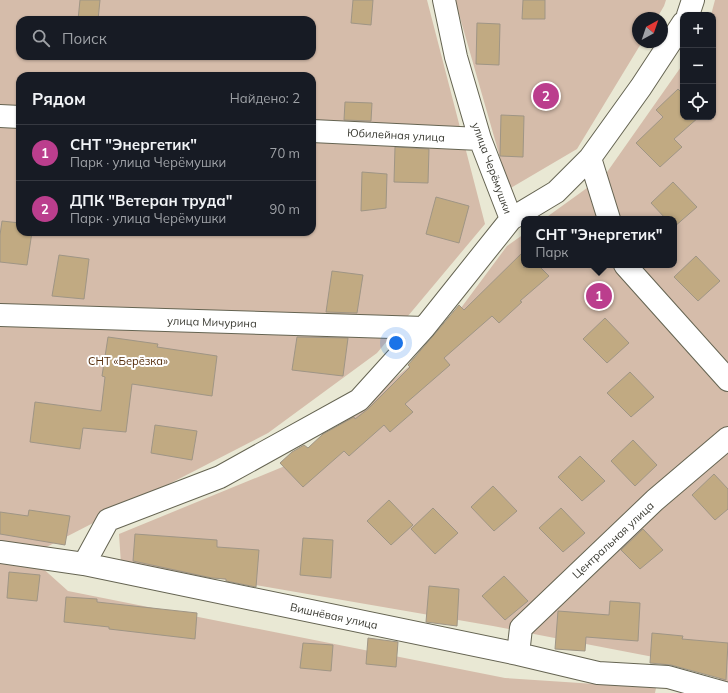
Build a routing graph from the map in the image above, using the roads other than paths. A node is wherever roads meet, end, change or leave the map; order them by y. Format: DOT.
graph roads {
  1 [pos="444,0"];
  2 [pos="693,0"];
  3 [pos="689,12"];
  4 [pos="680,28"];
  5 [pos="0,116"];
  6 [pos="16,117"];
  7 [pos="316,130"];
  8 [pos="480,139"];
  9 [pos="590,158"];
  10 [pos="608,216"];
  11 [pos="511,219"];
  12 [pos="628,268"];
  13 [pos="0,315"];
  14 [pos="424,328"];
  15 [pos="728,380"];
  16 [pos="728,438"];
  17 [pos="0,552"];
  18 [pos="84,564"];
  19 [pos="518,654"];
  20 [pos="667,685"];
  21 [pos="725,693"];
  1 -- 8 [label="street, улица Черёмушки"];
  2 -- 3 [label="street"];
  4 -- 9 [label="street, улица Черёмушки"];
  5 -- 6 [label="street"];
  7 -- 8 [label="street, Юбилейная улица"];
  8 -- 11 [label="street, улица Черёмушки"];
  9 -- 10 [label="street"];
  9 -- 11 [label="street, улица Черёмушки"];
  11 -- 14 [label="street"];
  12 -- 15 [label="street"];
  13 -- 14 [label="street, улица Мичурина"];
  14 -- 18 [label="street"];
  16 -- 19 [label="street, Центральная улица"];
  17 -- 18 [label="street, Вишнёвая улица"];
  18 -- 19 [label="street, Вишнёвая улица"];
  19 -- 20 [label="street, Вишнёвая улица"];
  20 -- 21 [label="street, Вишнёвая улица"];
}
